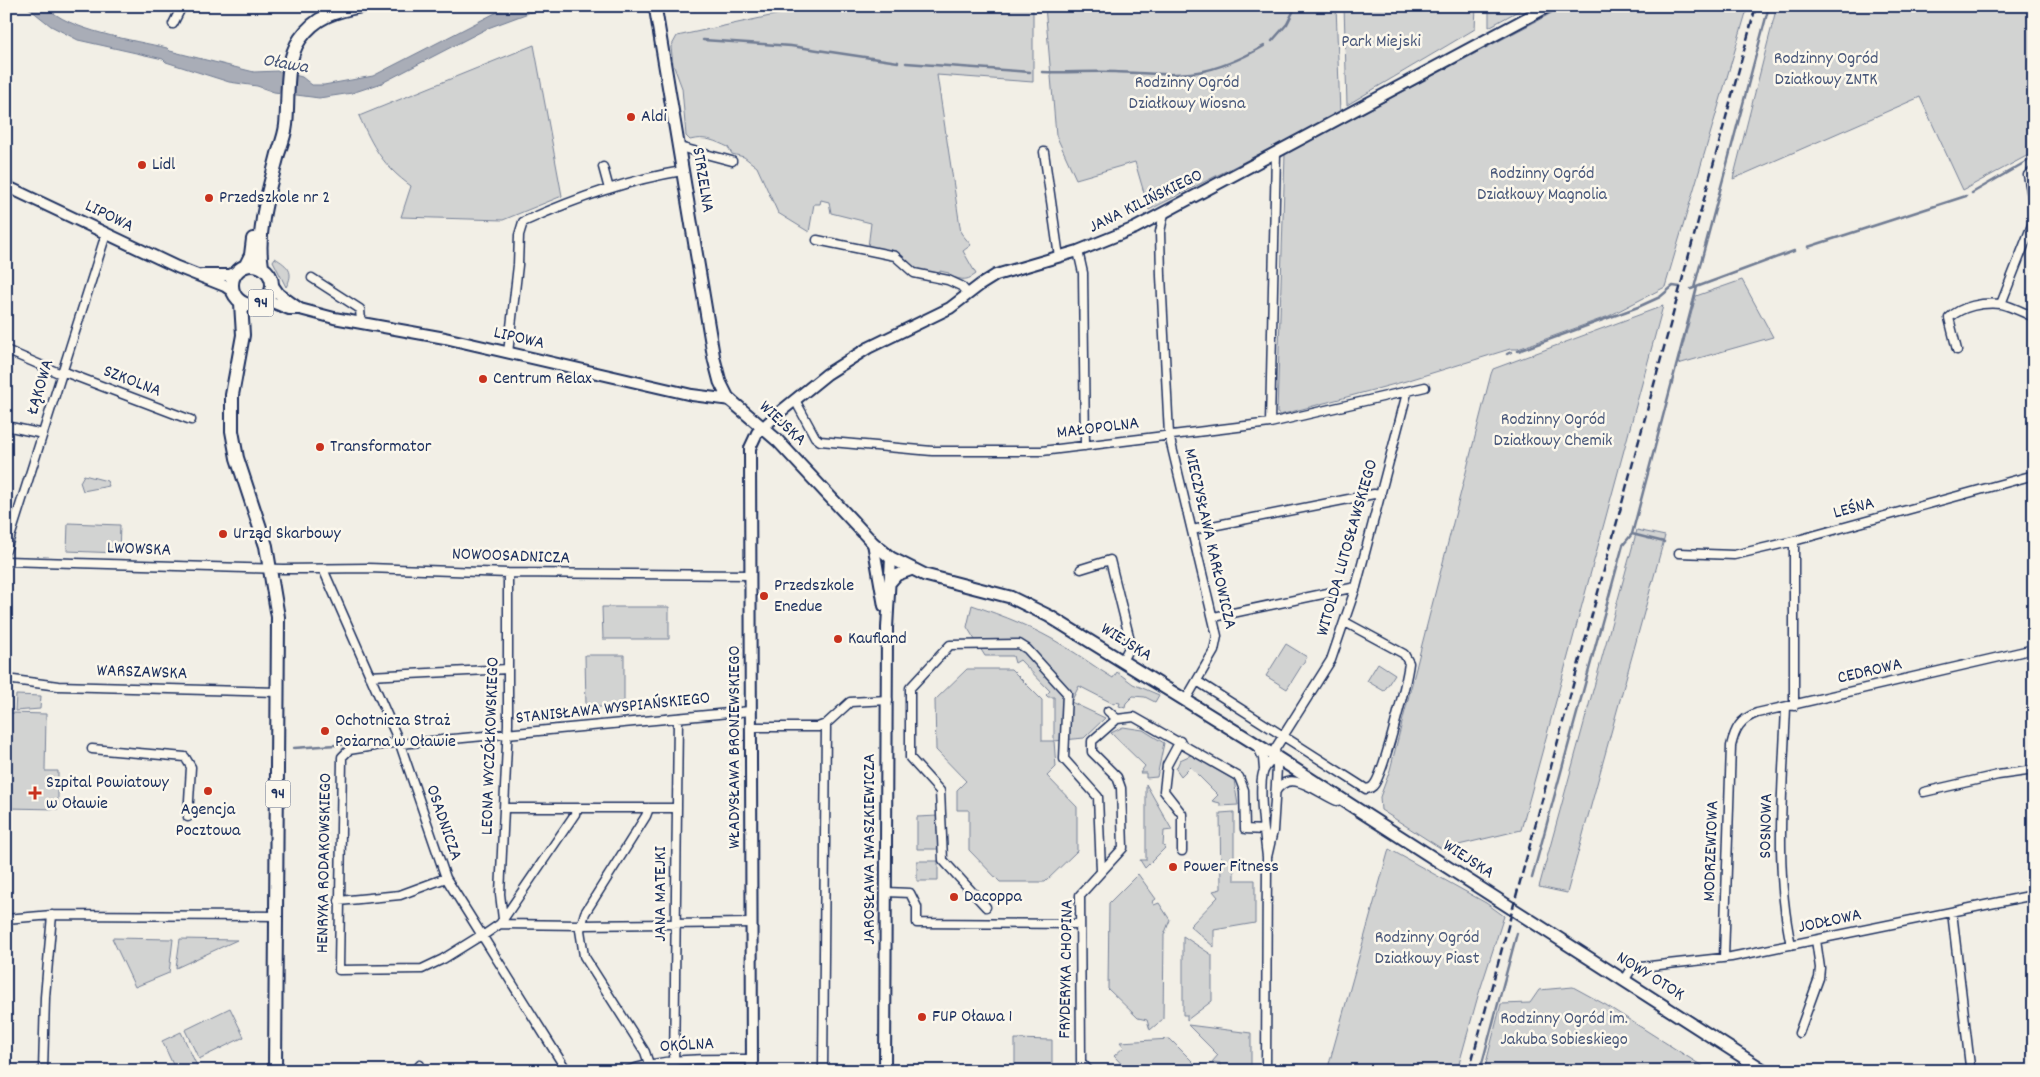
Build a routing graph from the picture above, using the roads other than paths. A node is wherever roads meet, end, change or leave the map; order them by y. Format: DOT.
graph roads {
  1 [pos="182,6"];
  2 [pos="330,6"];
  3 [pos="362,6"];
  4 [pos="655,6"];
  5 [pos="1549,6"];
  6 [pos="320,18"];
  7 [pos="173,24"];
  8 [pos="286,106"];
  9 [pos="679,147"];
  10 [pos="1044,152"];
  11 [pos="1276,153"];
  12 [pos="732,161"];
  13 [pos="603,167"];
  14 [pos="682,171"];
  15 [pos="2031,173"];
  16 [pos="6,186"];
  17 [pos="606,190"];
  18 [pos="2034,207"];
  19 [pos="1164,213"];
  20 [pos="1153,218"];
  21 [pos="2034,220"];
  22 [pos="1160,232"];
  23 [pos="106,234"];
  24 [pos="816,240"];
  25 [pos="1078,252"];
  26 [pos="1059,257"];
  27 [pos="262,267"];
  28 [pos="241,269"];
  29 [pos="199,276"];
  30 [pos="312,278"];
  31 [pos="272,284"];
  32 [pos="232,290"];
  33 [pos="968,294"];
  34 [pos="241,303"];
  35 [pos="261,303"];
  36 [pos="2001,304"];
  37 [pos="300,309"];
  38 [pos="2034,317"];
  39 [pos="360,322"];
  40 [pos="243,335"];
  41 [pos="6,350"];
  42 [pos="1957,350"];
  43 [pos="508,352"];
  44 [pos="61,373"];
  45 [pos="1425,387"];
  46 [pos="1407,393"];
  47 [pos="731,400"];
  48 [pos="795,400"];
  49 [pos="191,420"];
  50 [pos="1270,423"];
  51 [pos="6,426"];
  52 [pos="763,428"];
  53 [pos="43,434"];
  54 [pos="1169,435"];
  55 [pos="1085,446"];
  56 [pos="2034,475"];
  57 [pos="1381,495"];
  58 [pos="1192,530"];
  59 [pos="1794,541"];
  60 [pos="873,543"];
  61 [pos="6,550"];
  62 [pos="1679,553"];
  63 [pos="890,558"];
  64 [pos="6,561"];
  65 [pos="270,568"];
  66 [pos="323,569"];
  67 [pos="1081,569"];
  68 [pos="911,570"];
  69 [pos="879,572"];
  70 [pos="508,573"];
  71 [pos="750,575"];
  72 [pos="890,583"];
  73 [pos="1356,587"];
  74 [pos="1214,617"];
  75 [pos="1344,622"];
  76 [pos="887,628"];
  77 [pos="2034,649"];
  78 [pos="1122,661"];
  79 [pos="508,669"];
  80 [pos="369,676"];
  81 [pos="6,679"];
  82 [pos="1197,681"];
  83 [pos="278,692"];
  84 [pos="888,700"];
  85 [pos="1185,701"];
  86 [pos="1790,706"];
  87 [pos="1108,710"];
  88 [pos="750,711"];
  89 [pos="678,718"];
  90 [pos="1117,719"];
  91 [pos="826,724"];
  92 [pos="751,727"];
  93 [pos="508,734"];
  94 [pos="1283,735"];
  95 [pos="1180,741"];
  96 [pos="399,743"];
  97 [pos="1257,745"];
  98 [pos="1731,746"];
  99 [pos="92,749"];
  100 [pos="1275,757"];
  101 [pos="1264,770"];
  102 [pos="2034,770"];
  103 [pos="1924,792"];
  104 [pos="1274,793"];
  105 [pos="1351,806"];
  106 [pos="506,808"];
  107 [pos="576,808"];
  108 [pos="649,808"];
  109 [pos="676,808"];
  110 [pos="188,817"];
  111 [pos="1264,830"];
  112 [pos="1182,851"];
  113 [pos="1267,857"];
  114 [pos="1101,871"];
  115 [pos="446,878"];
  116 [pos="886,892"];
  117 [pos="2034,895"];
  118 [pos="500,900"];
  119 [pos="339,901"];
  120 [pos="515,902"];
  121 [pos="986,907"];
  122 [pos="1516,912"];
  123 [pos="1952,912"];
  124 [pos="52,915"];
  125 [pos="277,916"];
  126 [pos="6,919"];
  127 [pos="502,922"];
  128 [pos="676,924"];
  129 [pos="752,924"];
  130 [pos="1080,924"];
  131 [pos="581,925"];
  132 [pos="481,937"];
  133 [pos="1816,940"];
  134 [pos="1791,945"];
  135 [pos="1724,958"];
  136 [pos="1624,982"];
  137 [pos="1799,1033"];
  138 [pos="752,1059"];
  139 [pos="675,1060"];
  140 [pos="649,1064"];
  141 [pos="1970,1066"];
  142 [pos="42,1071"];
  143 [pos="275,1071"];
  144 [pos="567,1071"];
  145 [pos="626,1071"];
  146 [pos="674,1071"];
  147 [pos="752,1071"];
  148 [pos="823,1071"];
  149 [pos="885,1071"];
  150 [pos="1089,1071"];
  151 [pos="1266,1071"];
  152 [pos="1765,1071"];
  1 -- 7 [label="street"];
  2 -- 6 [label="main road"];
  3 -- 6 [label="main road, 94"];
  4 -- 9 [label="main road, STRZELNA"];
  5 -- 11 [label="street, JANA KILIŃSKIEGO"];
  6 -- 8 [label="main road, 94"];
  8 -- 27 [label="main road, 94"];
  8 -- 28 [label="main road, 94"];
  9 -- 12 [label="street"];
  9 -- 14 [label="main road, STRZELNA"];
  10 -- 26 [label="street"];
  11 -- 19 [label="street, JANA KILIŃSKIEGO"];
  11 -- 50 [label="street"];
  13 -- 17 [label="street"];
  14 -- 17 [label="street"];
  14 -- 47 [label="main road, STRZELNA"];
  15 -- 18 [label="street"];
  16 -- 23 [label="street, LIPOWA"];
  17 -- 43 [label="street"];
  19 -- 20 [label="street, JANA KILIŃSKIEGO"];
  19 -- 22 [label="street"];
  20 -- 22 [label="street"];
  20 -- 25 [label="street, JANA KILIŃSKIEGO"];
  21 -- 36 [label="street"];
  22 -- 54 [label="street, MIECZYSŁAWA KARŁOWICZA"];
  23 -- 29 [label="street, LIPOWA"];
  23 -- 44 [label="street, ŁĄKOWA"];
  24 -- 33 [label="street"];
  25 -- 26 [label="street, JANA KILIŃSKIEGO"];
  25 -- 55 [label="street"];
  26 -- 33 [label="street, JANA KILIŃSKIEGO"];
  27 -- 28 [label="main road, 94"];
  27 -- 31 [label="main road, 94"];
  28 -- 29 [label="street, LIPOWA"];
  28 -- 32 [label="main road, 94"];
  29 -- 32 [label="street, LIPOWA"];
  30 -- 39 [label="street"];
  31 -- 35 [label="main road, 94"];
  31 -- 37 [label="street, LIPOWA"];
  32 -- 34 [label="main road, 94"];
  33 -- 48 [label="street, JANA KILIŃSKIEGO"];
  34 -- 35 [label="main road, 94"];
  34 -- 40 [label="main road, 94"];
  35 -- 37 [label="street, LIPOWA"];
  35 -- 40 [label="main road, 94"];
  36 -- 38 [label="street"];
  36 -- 42 [label="street"];
  37 -- 39 [label="street, LIPOWA"];
  39 -- 43 [label="street, LIPOWA"];
  40 -- 65 [label="main road, 94"];
  41 -- 44 [label="street, SZKOLNA"];
  43 -- 47 [label="street, LIPOWA"];
  44 -- 49 [label="street, SZKOLNA"];
  44 -- 53 [label="street, ŁĄKOWA"];
  45 -- 46 [label="street, MAŁOPOLNA"];
  46 -- 50 [label="street, MAŁOPOLNA"];
  46 -- 57 [label="street, WITOLDA LUTOSŁAWSKIEGO"];
  47 -- 52 [label="main road, WIEJSKA"];
  48 -- 52 [label="street, JANA KILIŃSKIEGO"];
  48 -- 55 [label="street, MAŁOPOLNA"];
  50 -- 54 [label="street, MAŁOPOLNA"];
  51 -- 53 [label="street"];
  52 -- 60 [label="main road, WIEJSKA"];
  52 -- 71 [label="street, WŁADYSŁAWA BRONIEWSKIEGO"];
  53 -- 61 [label="street, ŁĄKOWA"];
  54 -- 55 [label="street, MAŁOPOLNA"];
  54 -- 58 [label="street, MIECZYSŁAWA KARŁOWICZA"];
  56 -- 59 [label="street, LEŚNA"];
  57 -- 58 [label="street"];
  57 -- 73 [label="street, WITOLDA LUTOSŁAWSKIEGO"];
  58 -- 74 [label="street, MIECZYSŁAWA KARŁOWICZA"];
  59 -- 62 [label="street, LEŚNA"];
  59 -- 86 [label="street, SOSNOWA"];
  60 -- 63 [label="main road, WIEJSKA"];
  60 -- 69 [label="street, JAROSŁAWA IWASZKIEWICZA"];
  63 -- 68 [label="main road, WIEJSKA"];
  63 -- 69 [label="street"];
  63 -- 72 [label="street, JAROSŁAWA IWASZKIEWICZA"];
  64 -- 65 [label="street, LWOWSKA"];
  65 -- 66 [label="street, NOWOOSADNICZA"];
  65 -- 83 [label="main road, 94"];
  66 -- 70 [label="street, NOWOOSADNICZA"];
  66 -- 80 [label="street, OSADNICZA"];
  67 -- 78 [label="street"];
  68 -- 72 [label="street"];
  68 -- 78 [label="main road, WIEJSKA"];
  69 -- 76 [label="street, JAROSŁAWA IWASZKIEWICZA"];
  70 -- 71 [label="street, NOWOOSADNICZA"];
  70 -- 79 [label="street, LEONA WYCZÓŁKOWSKIEGO"];
  71 -- 88 [label="street, WŁADYSŁAWA BRONIEWSKIEGO"];
  72 -- 76 [label="street, JAROSŁAWA IWASZKIEWICZA"];
  73 -- 74 [label="street"];
  73 -- 75 [label="street, WITOLDA LUTOSŁAWSKIEGO"];
  74 -- 82 [label="street, MIECZYSŁAWA KARŁOWICZA"];
  75 -- 94 [label="street, WITOLDA LUTOSŁAWSKIEGO"];
  75 -- 94 [label="street"];
  76 -- 84 [label="street, JAROSŁAWA IWASZKIEWICZA"];
  77 -- 86 [label="street, CEDROWA"];
  78 -- 85 [label="main road, WIEJSKA"];
  79 -- 80 [label="street"];
  79 -- 93 [label="street, LEONA WYCZÓŁKOWSKIEGO"];
  80 -- 96 [label="street, OSADNICZA"];
  81 -- 83 [label="street, WARSZAWSKA"];
  82 -- 85 [label="street, MIECZYSŁAWA KARŁOWICZA"];
  82 -- 94 [label="street"];
  83 -- 125 [label="main road, 94"];
  84 -- 91 [label="street"];
  84 -- 116 [label="street, JAROSŁAWA IWASZKIEWICZA"];
  85 -- 97 [label="main road, WIEJSKA"];
  86 -- 98 [label="street, CEDROWA"];
  86 -- 134 [label="street, SOSNOWA"];
  87 -- 90 [label="street"];
  88 -- 89 [label="street, STANISŁAWA WYSPIAŃSKIEGO"];
  88 -- 92 [label="street, WŁADYSŁAWA BRONIEWSKIEGO"];
  89 -- 93 [label="street, STANISŁAWA WYSPIAŃSKIEGO"];
  89 -- 109 [label="street, JANA MATEJKI"];
  90 -- 95 [label="street"];
  90 -- 114 [label="street, FRYDERYKA CHOPINA"];
  91 -- 92 [label="street"];
  91 -- 148 [label="street"];
  92 -- 129 [label="street, WŁADYSŁAWA BRONIEWSKIEGO"];
  93 -- 96 [label="street, STANISŁAWA WYSPIAŃSKIEGO"];
  93 -- 106 [label="street, LEONA WYCZÓŁKOWSKIEGO"];
  94 -- 100 [label="street, WITOLDA LUTOSŁAWSKIEGO"];
  95 -- 111 [label="street"];
  95 -- 112 [label="street"];
  96 -- 115 [label="street, OSADNICZA"];
  96 -- 119 [label="street, HENRYKA RODAKOWSKIEGO"];
  97 -- 100 [label="main road, WIEJSKA"];
  97 -- 101 [label="street"];
  98 -- 135 [label="street, MODRZEWIOWA"];
  99 -- 110 [label="street"];
  100 -- 101 [label="street"];
  100 -- 104 [label="street"];
  100 -- 105 [label="main road, WIEJSKA"];
  101 -- 111 [label="street"];
  102 -- 103 [label="street"];
  104 -- 105 [label="street"];
  104 -- 113 [label="street"];
  105 -- 122 [label="main road, WIEJSKA"];
  106 -- 107 [label="street"];
  106 -- 118 [label="street, LEONA WYCZÓŁKOWSKIEGO"];
  107 -- 108 [label="street"];
  107 -- 120 [label="street"];
  108 -- 109 [label="street"];
  108 -- 131 [label="street"];
  109 -- 128 [label="street, JANA MATEJKI"];
  111 -- 113 [label="street"];
  113 -- 151 [label="street"];
  114 -- 121 [label="street"];
  114 -- 130 [label="street, FRYDERYKA CHOPINA"];
  115 -- 119 [label="street"];
  115 -- 132 [label="street, OSADNICZA"];
  116 -- 130 [label="street"];
  116 -- 149 [label="street, JAROSŁAWA IWASZKIEWICZA"];
  117 -- 123 [label="street, JODŁOWA"];
  118 -- 120 [label="street"];
  118 -- 127 [label="street, LEONA WYCZÓŁKOWSKIEGO"];
  119 -- 132 [label="street, HENRYKA RODAKOWSKIEGO"];
  120 -- 127 [label="street"];
  122 -- 136 [label="main road, NOWY OTOK"];
  123 -- 133 [label="street, JODŁOWA"];
  123 -- 141 [label="street"];
  124 -- 125 [label="street"];
  124 -- 126 [label="street"];
  124 -- 142 [label="street"];
  125 -- 143 [label="main road, 94"];
  127 -- 131 [label="street"];
  127 -- 132 [label="street"];
  128 -- 129 [label="street"];
  128 -- 131 [label="street"];
  128 -- 139 [label="street, JANA MATEJKI"];
  129 -- 138 [label="street, WŁADYSŁAWA BRONIEWSKIEGO"];
  130 -- 150 [label="street, FRYDERYKA CHOPINA"];
  131 -- 140 [label="street"];
  132 -- 144 [label="street, OSADNICZA"];
  133 -- 134 [label="street, JODŁOWA"];
  133 -- 137 [label="street"];
  134 -- 135 [label="street, JODŁOWA"];
  135 -- 136 [label="street, JODŁOWA"];
  136 -- 152 [label="main road, NOWY OTOK"];
  138 -- 139 [label="street, OKÓLNA"];
  138 -- 147 [label="street, WŁADYSŁAWA BRONIEWSKIEGO"];
  139 -- 140 [label="street, OKÓLNA"];
  139 -- 146 [label="street, JANA MATEJKI"];
  140 -- 145 [label="street, OKÓLNA"];
}
